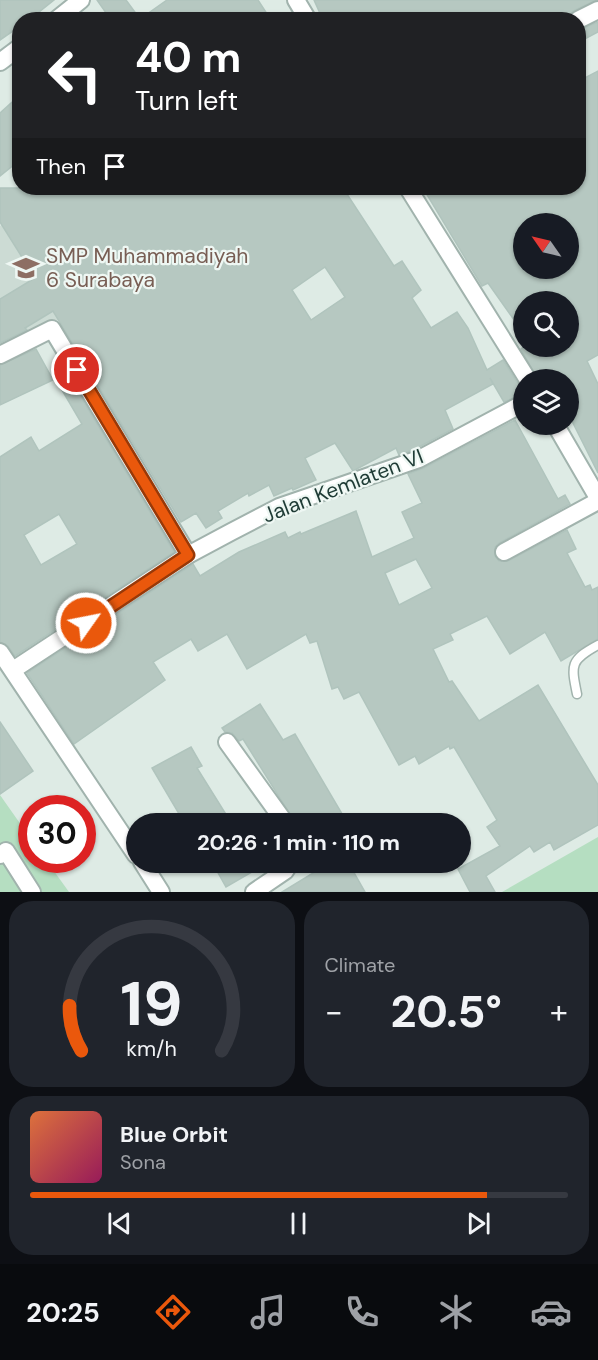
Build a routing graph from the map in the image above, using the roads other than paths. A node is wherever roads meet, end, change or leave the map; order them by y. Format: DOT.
graph roads {
  1 [pos="81,0"];
  2 [pos="66,12"];
  3 [pos="412,195"];
  4 [pos="0,355"];
  5 [pos="521,369"];
  6 [pos="513,409"];
  7 [pos="561,435"];
  8 [pos="598,499"];
  9 [pos="504,552"];
  10 [pos="188,555"];
  11 [pos="598,645"];
  12 [pos="0,652"];
  13 [pos="13,670"];
  14 [pos="577,694"];
  15 [pos="227,742"];
  16 [pos="278,813"];
  17 [pos="126,840"];
  18 [pos="0,855"];
  19 [pos="148,873"];
  20 [pos="282,873"];
  21 [pos="32,892"];
  22 [pos="161,892"];
  23 [pos="254,892"];
  1 -- 2 [label="street"];
  3 -- 5 [label="street"];
  4 -- 10 [label="street"];
  6 -- 10 [label="street, Jalan Kemlaten VI"];
  7 -- 8 [label="street"];
  8 -- 9 [label="street"];
  10 -- 13 [label="street, Jalan Kemlaten VI"];
  11 -- 14 [label="lane"];
  12 -- 13 [label="street"];
  13 -- 17 [label="street"];
  15 -- 16 [label="street"];
  18 -- 21 [label="street"];
  19 -- 22 [label="street"];
  20 -- 23 [label="street"];
}
